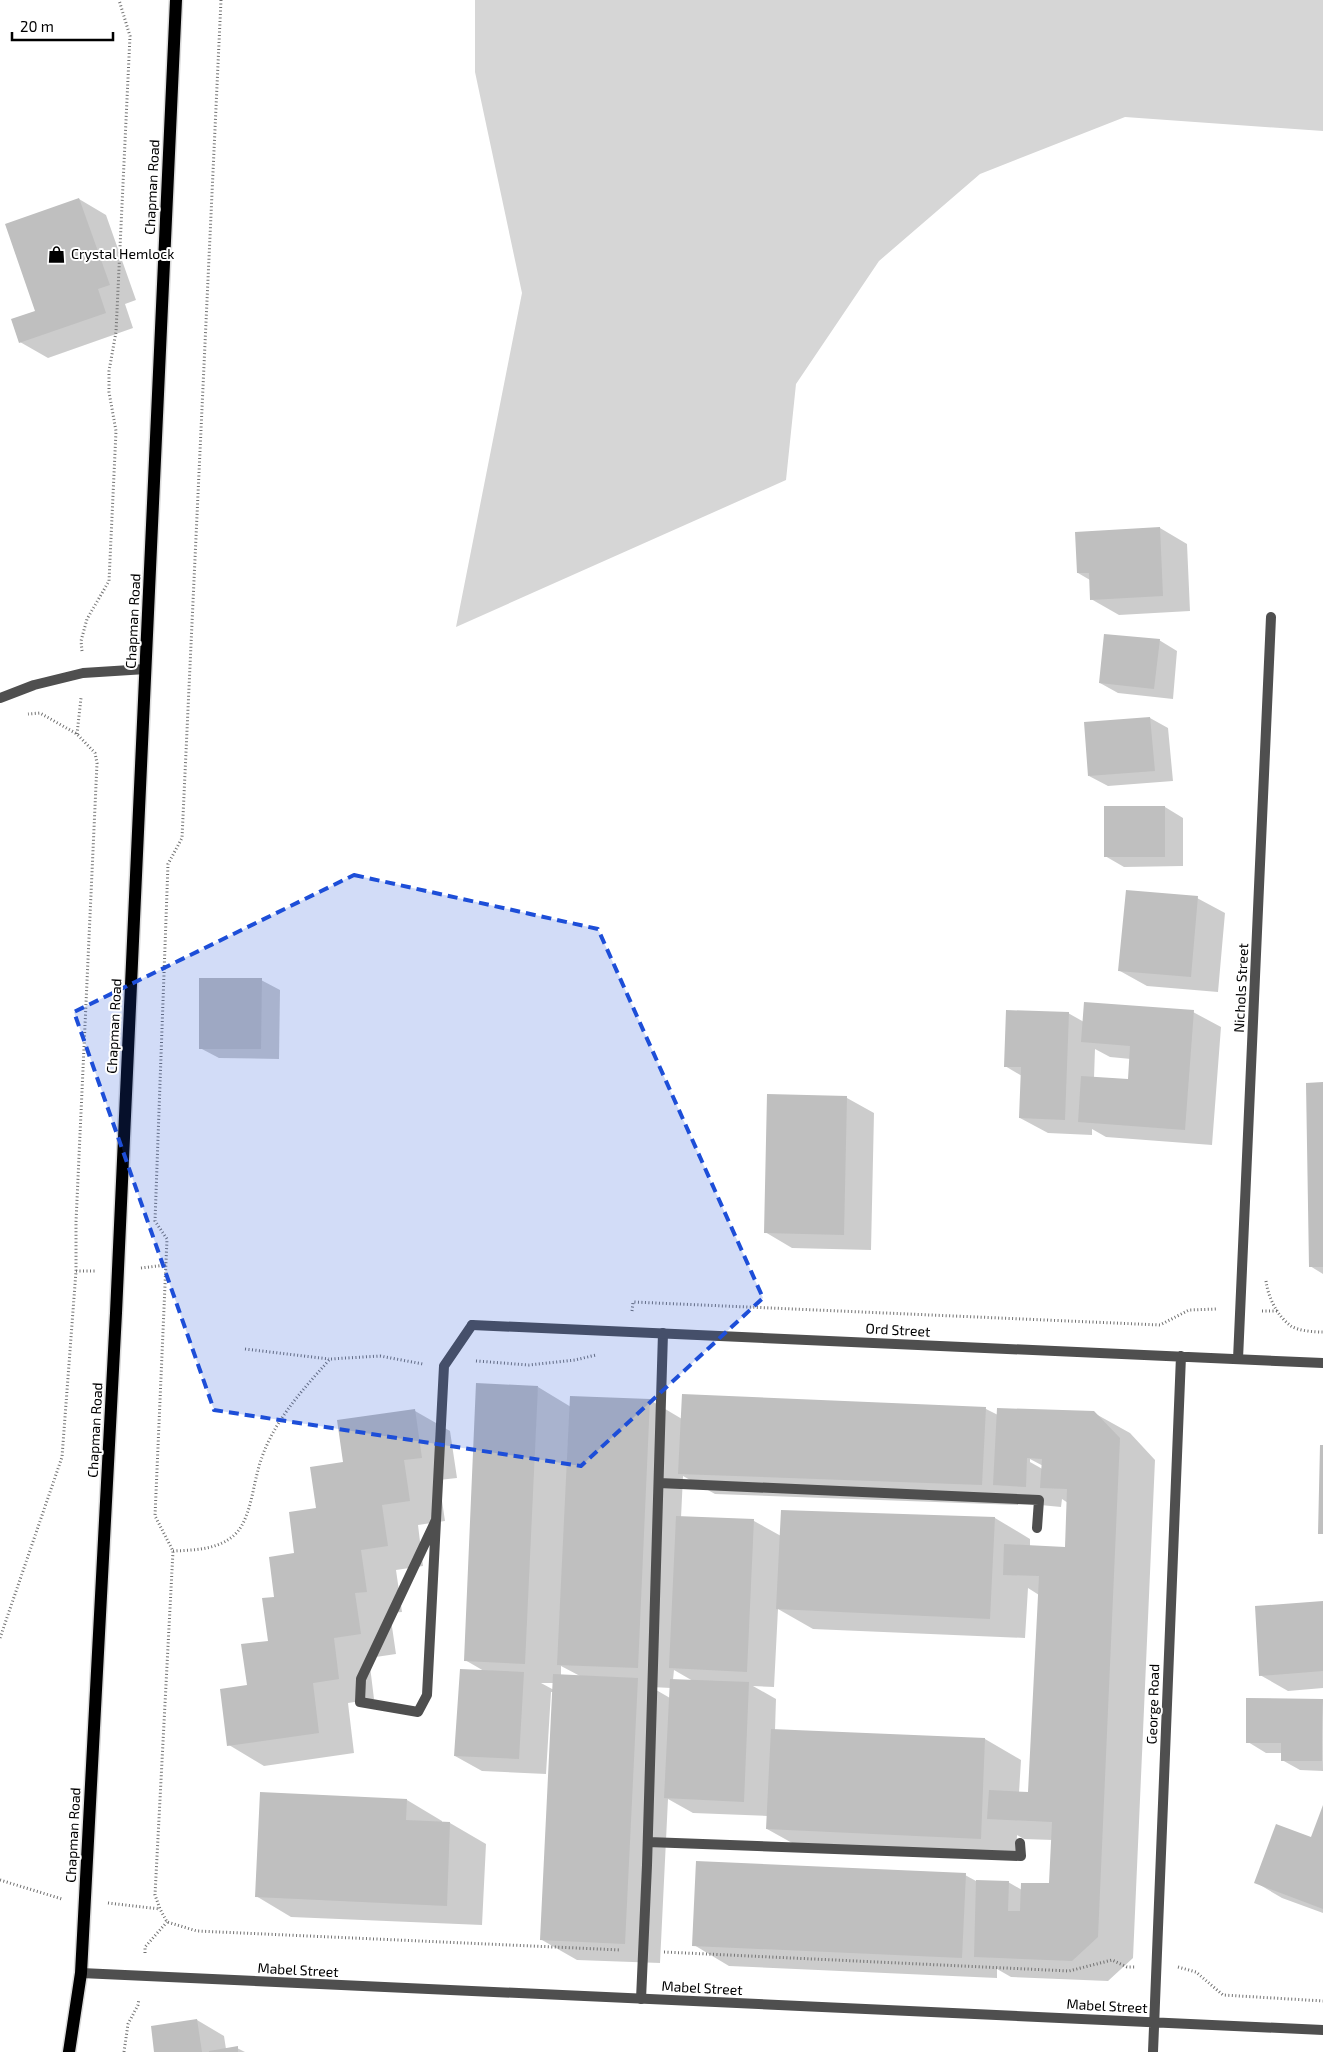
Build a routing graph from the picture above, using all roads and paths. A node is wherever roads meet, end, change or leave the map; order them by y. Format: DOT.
graph roads {
  1 [pos="119,0"];
  2 [pos="176,0"];
  3 [pos="221,0"];
  4 [pos="1271,617"];
  5 [pos="81,641"];
  6 [pos="146,669"];
  7 [pos="0,698"];
  8 [pos="79,712"];
  9 [pos="22,716"];
  10 [pos="77,734"];
  11 [pos="1265,1273"];
  12 [pos="633,1302"];
  13 [pos="1207,1308"];
  14 [pos="1267,1311"];
  15 [pos="1278,1312"];
  16 [pos="1323,1332"];
  17 [pos="663,1333"];
  18 [pos="246,1349"];
  19 [pos="1180,1356"];
  20 [pos="330,1359"];
  21 [pos="1238,1359"];
  22 [pos="575,1360"];
  23 [pos="471,1362"];
  24 [pos="1323,1363"];
  25 [pos="430,1366"];
  26 [pos="660,1483"];
  27 [pos="436,1520"];
  28 [pos="1037,1528"];
  29 [pos="174,1551"];
  30 [pos="0,1638"];
  31 [pos="648,1842"];
  32 [pos="1020,1843"];
  33 [pos="0,1880"];
  34 [pos="57,1899"];
  35 [pos="120,1904"];
  36 [pos="167,1922"];
  37 [pos="146,1947"];
  38 [pos="1182,1967"];
  39 [pos="81,1973"];
  40 [pos="641,1999"];
  41 [pos="1323,2001"];
  42 [pos="138,2005"];
  43 [pos="1154,2022"];
  44 [pos="1323,2030"];
  45 [pos="69,2052"];
  46 [pos="124,2052"];
  47 [pos="1153,2052"];
  1 -- 5 [label="path"];
  2 -- 6 [label="main road, Chapman Road"];
  3 -- 29 [label="path"];
  4 -- 21 [label="street, Nichols Street"];
  6 -- 7 [label="street"];
  6 -- 39 [label="main road, Chapman Road"];
  8 -- 10 [label="path"];
  9 -- 10 [label="path"];
  10 -- 30 [label="path"];
  11 -- 15 [label="path"];
  12 -- 13 [label="path"];
  14 -- 15 [label="path"];
  15 -- 16 [label="path"];
  17 -- 19 [label="street, Ord Street"];
  17 -- 26 [label="street"];
  17 -- 27 [label="street, Ord Street"];
  18 -- 20 [label="path"];
  19 -- 21 [label="street, Ord Street"];
  19 -- 43 [label="street, George Road"];
  20 -- 25 [label="path"];
  20 -- 29 [label="path"];
  21 -- 24 [label="street, Ord Street"];
  22 -- 23 [label="path"];
  26 -- 28 [label="street"];
  26 -- 31 [label="street"];
  27 -- 27 [label="street"];
  29 -- 35 [label="path"];
  31 -- 32 [label="street"];
  31 -- 40 [label="street"];
  33 -- 34 [label="path"];
  36 -- 37 [label="path"];
  38 -- 41 [label="path"];
  39 -- 40 [label="street, Mabel Street"];
  39 -- 45 [label="main road, Chapman Road"];
  40 -- 43 [label="street, Mabel Street"];
  42 -- 46 [label="path"];
  43 -- 44 [label="street, Mabel Street"];
  43 -- 47 [label="street, George Road"];
}
